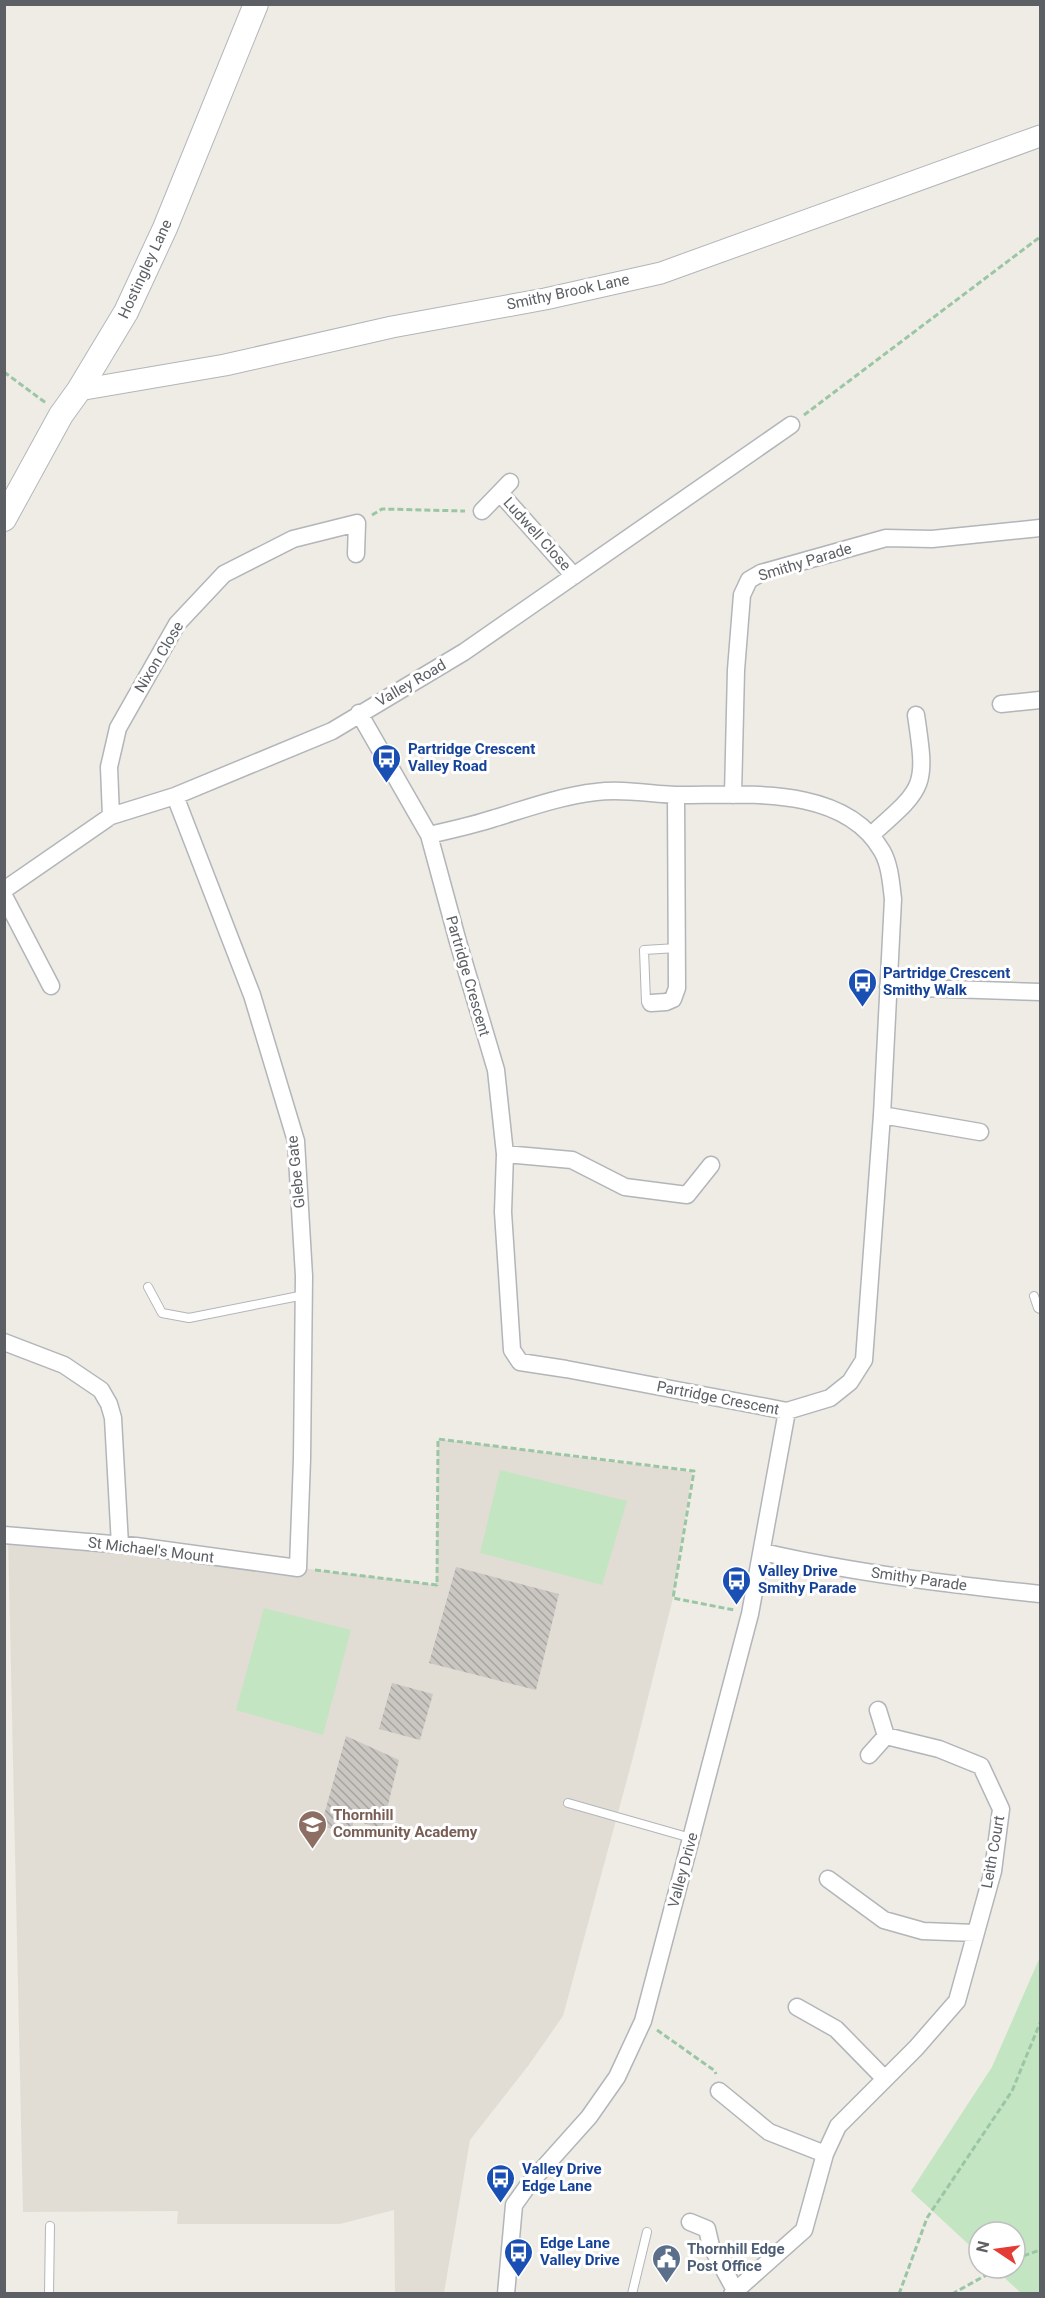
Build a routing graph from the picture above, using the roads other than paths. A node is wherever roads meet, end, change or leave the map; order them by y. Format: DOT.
graph roads {
  1 [pos="256,4"];
  2 [pos="1041,136"];
  3 [pos="79,390"];
  4 [pos="791,425"];
  5 [pos="482,511"];
  6 [pos="4,519"];
  7 [pos="1041,528"];
  8 [pos="356,554"];
  9 [pos="574,576"];
  10 [pos="1041,700"];
  11 [pos="1001,704"];
  12 [pos="359,713"];
  13 [pos="916,716"];
  14 [pos="676,795"];
  15 [pos="733,795"];
  16 [pos="176,796"];
  17 [pos="111,816"];
  18 [pos="429,835"];
  19 [pos="871,835"];
  20 [pos="4,890"];
  21 [pos="4,896"];
  22 [pos="677,948"];
  23 [pos="51,986"];
  24 [pos="888,987"];
  25 [pos="1041,992"];
  26 [pos="651,1003"];
  27 [pos="882,1115"];
  28 [pos="980,1132"];
  29 [pos="505,1154"];
  30 [pos="711,1165"];
  31 [pos="148,1287"];
  32 [pos="304,1295"];
  33 [pos="1034,1296"];
  34 [pos="1041,1309"];
  35 [pos="4,1342"];
  36 [pos="787,1411"];
  37 [pos="4,1535"];
  38 [pos="120,1545"];
  39 [pos="763,1552"];
  40 [pos="297,1568"];
  41 [pos="1041,1594"];
  42 [pos="878,1710"];
  43 [pos="886,1736"];
  44 [pos="869,1755"];
  45 [pos="568,1803"];
  46 [pos="691,1838"];
  47 [pos="828,1879"];
  48 [pos="975,1933"];
  49 [pos="797,2007"];
  50 [pos="884,2078"];
  51 [pos="719,2091"];
  52 [pos="825,2154"];
  53 [pos="690,2222"];
  54 [pos="50,2226"];
  55 [pos="647,2232"];
  56 [pos="733,2292"];
  57 [pos="49,2294"];
  58 [pos="506,2294"];
  59 [pos="632,2294"];
  1 -- 3 [label="main road, Hostingley Lane"];
  2 -- 3 [label="street, Smithy Brook Lane"];
  3 -- 6 [label="main road, Hostingley Lane"];
  4 -- 9 [label="street, Valley Road"];
  5 -- 9 [label="street, Ludwell Close"];
  7 -- 15 [label="street, Smithy Parade"];
  8 -- 17 [label="street, Nixon Close"];
  9 -- 12 [label="street, Valley Road"];
  10 -- 11 [label="street"];
  12 -- 16 [label="street, Valley Road"];
  12 -- 18 [label="street, Partridge Crescent"];
  13 -- 19 [label="street"];
  14 -- 15 [label="street, Partridge Crescent"];
  14 -- 18 [label="street, Partridge Crescent"];
  14 -- 22 [label="street"];
  15 -- 19 [label="street, Partridge Crescent"];
  16 -- 17 [label="street, Valley Road"];
  16 -- 32 [label="street, Glebe Gate"];
  17 -- 20 [label="street, Valley Road"];
  18 -- 29 [label="street, Partridge Crescent"];
  19 -- 24 [label="street, Partridge Crescent"];
  21 -- 23 [label="street"];
  22 -- 26 [label="street"];
  22 -- 26 [label="lane"];
  24 -- 25 [label="street"];
  24 -- 27 [label="street, Partridge Crescent"];
  27 -- 28 [label="street"];
  27 -- 36 [label="street, Partridge Crescent"];
  29 -- 30 [label="street"];
  29 -- 36 [label="street, Partridge Crescent"];
  31 -- 32 [label="lane"];
  32 -- 40 [label="street, Glebe Gate"];
  33 -- 34 [label="lane"];
  35 -- 38 [label="street"];
  36 -- 39 [label="street, Valley Drive"];
  37 -- 38 [label="street, St Michael's Mount"];
  38 -- 40 [label="street, St Michael's Mount"];
  39 -- 41 [label="street, Smithy Parade"];
  39 -- 46 [label="street, Valley Drive"];
  42 -- 43 [label="street"];
  43 -- 44 [label="street"];
  43 -- 48 [label="street, Leith Court"];
  45 -- 46 [label="lane"];
  46 -- 58 [label="street, Valley Drive"];
  47 -- 48 [label="street"];
  48 -- 50 [label="street, Leith Court"];
  49 -- 50 [label="street"];
  50 -- 52 [label="street, Leith Court"];
  51 -- 52 [label="street"];
  52 -- 56 [label="street, Leith Court"];
  53 -- 56 [label="street"];
  54 -- 57 [label="lane"];
  55 -- 59 [label="lane"];
}
